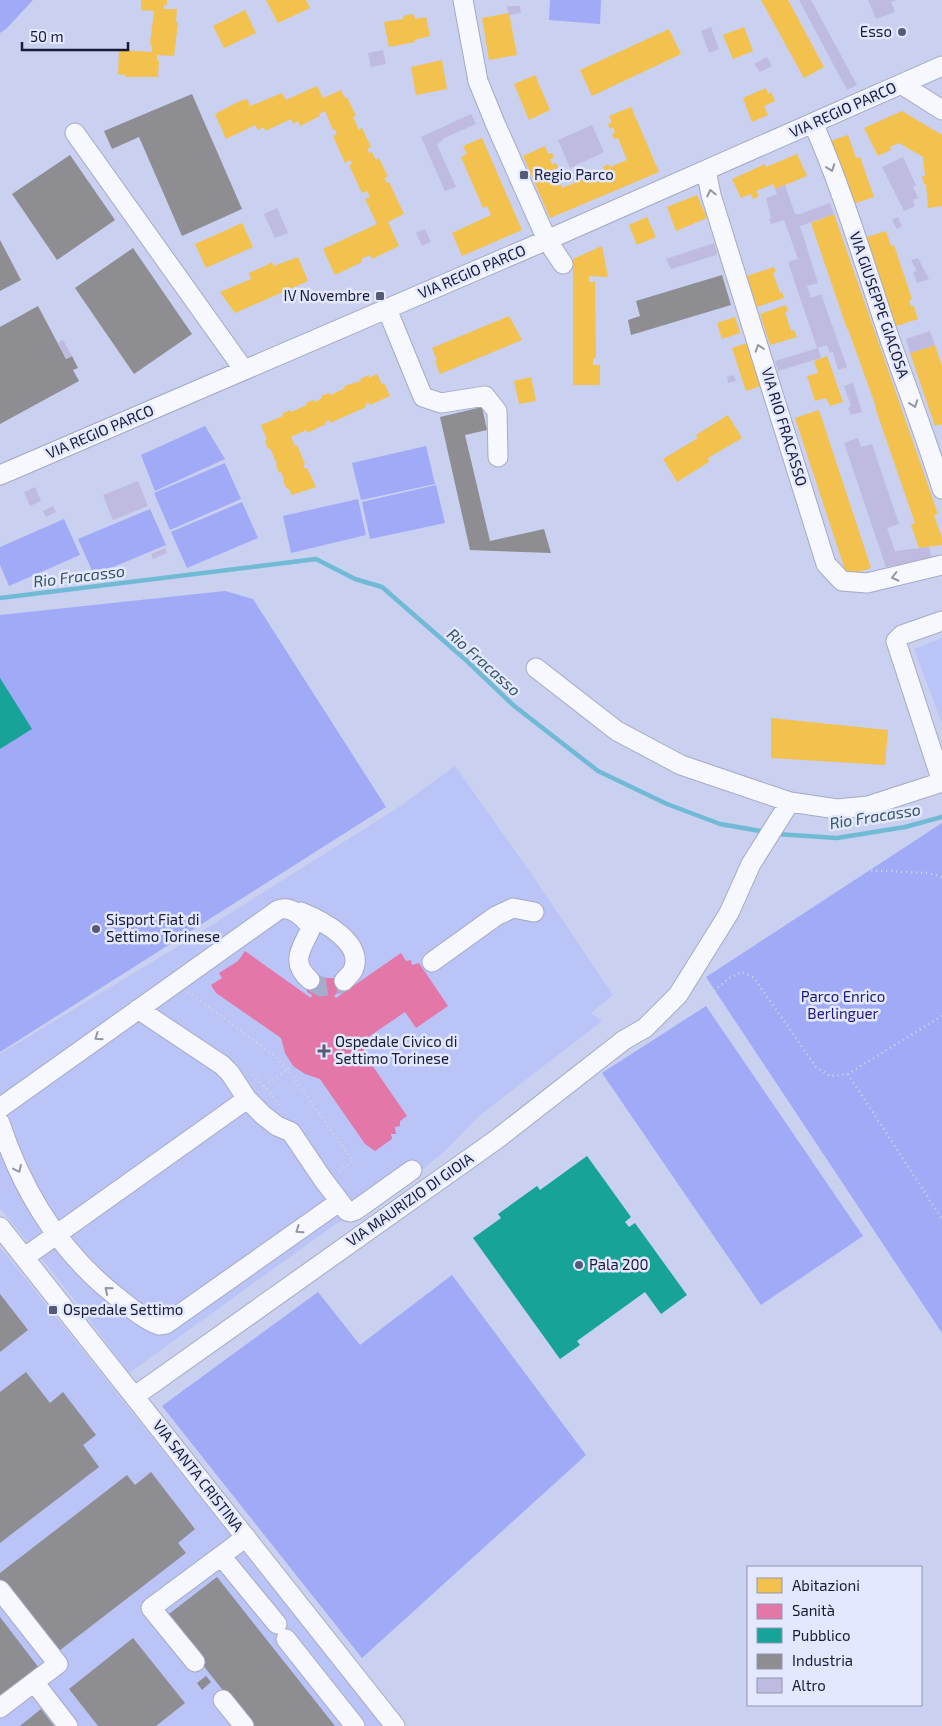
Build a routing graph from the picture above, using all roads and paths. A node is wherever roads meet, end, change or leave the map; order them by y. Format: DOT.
graph roads {
  1 [pos="463,0"];
  2 [pos="942,66"];
  3 [pos="901,84"];
  4 [pos="942,110"];
  5 [pos="813,123"];
  6 [pos="75,133"];
  7 [pos="706,170"];
  8 [pos="547,240"];
  9 [pos="563,264"];
  10 [pos="387,309"];
  11 [pos="244,370"];
  12 [pos="498,457"];
  13 [pos="0,475"];
  14 [pos="942,489"];
  15 [pos="942,565"];
  16 [pos="0,609"];
  17 [pos="942,621"];
  18 [pos="536,668"];
  19 [pos="942,782"];
  20 [pos="790,802"];
  21 [pos="753,860"];
  22 [pos="942,877"];
  23 [pos="292,910"];
  24 [pos="534,912"];
  25 [pos="432,962"];
  26 [pos="310,980"];
  27 [pos="344,981"];
  28 [pos="175,983"];
  29 [pos="138,1009"];
  30 [pos="942,1016"];
  31 [pos="293,1066"];
  32 [pos="848,1074"];
  33 [pos="247,1099"];
  34 [pos="0,1108"];
  35 [pos="0,1123"];
  36 [pos="412,1170"];
  37 [pos="325,1182"];
  38 [pos="339,1202"];
  39 [pos="942,1219"];
  40 [pos="0,1227"];
  41 [pos="56,1235"];
  42 [pos="25,1257"];
  43 [pos="942,1346"];
  44 [pos="135,1396"];
  45 [pos="246,1537"];
  46 [pos="221,1556"];
  47 [pos="0,1590"];
  48 [pos="195,1662"];
  49 [pos="34,1682"];
  50 [pos="223,1700"];
  51 [pos="0,1708"];
  52 [pos="386,1723"];
  53 [pos="68,1726"];
  54 [pos="244,1726"];
  55 [pos="355,1726"];
  1 -- 8 [label="street"];
  2 -- 3 [label="street, VIA REGIO PARCO"];
  3 -- 4 [label="street"];
  3 -- 5 [label="street, VIA REGIO PARCO"];
  5 -- 7 [label="street, VIA REGIO PARCO"];
  5 -- 14 [label="street, VIA GIUSEPPE GIACOSA, one-way"];
  6 -- 11 [label="street"];
  7 -- 8 [label="street, VIA REGIO PARCO"];
  15 -- 7 [label="street, VIA RIO FRACASSO, one-way"];
  8 -- 9 [label="street"];
  8 -- 10 [label="street, VIA REGIO PARCO"];
  10 -- 11 [label="street, VIA REGIO PARCO"];
  10 -- 12 [label="street"];
  11 -- 13 [label="street, VIA REGIO PARCO"];
  16 -- 21 [label="path"];
  17 -- 19 [label="street"];
  18 -- 20 [label="street"];
  19 -- 20 [label="street"];
  20 -- 21 [label="street, VIA MAURIZIO DI GIOIA"];
  21 -- 22 [label="path"];
  21 -- 44 [label="street, VIA MAURIZIO DI GIOIA"];
  23 -- 26 [label="street"];
  23 -- 27 [label="street"];
  23 -- 28 [label="street"];
  24 -- 25 [label="street"];
  28 -- 29 [label="street"];
  28 -- 37 [label="path"];
  29 -- 33 [label="street"];
  29 -- 34 [label="street, one-way"];
  30 -- 32 [label="path"];
  31 -- 33 [label="path"];
  32 -- 39 [label="path"];
  32 -- 43 [label="path"];
  33 -- 37 [label="street"];
  33 -- 41 [label="street"];
  35 -- 41 [label="street, one-way"];
  36 -- 38 [label="street"];
  37 -- 38 [label="street"];
  38 -- 41 [label="street, one-way"];
  40 -- 42 [label="street, VIA SANTA CRISTINA"];
  41 -- 42 [label="street"];
  42 -- 44 [label="street, VIA SANTA CRISTINA"];
  44 -- 45 [label="street, VIA SANTA CRISTINA"];
  45 -- 46 [label="street"];
  45 -- 52 [label="street, VIA SANTA CRISTINA"];
  46 -- 48 [label="street"];
  46 -- 55 [label="street"];
  47 -- 49 [label="street"];
  49 -- 51 [label="street"];
  49 -- 53 [label="street"];
  50 -- 54 [label="street"];
}
